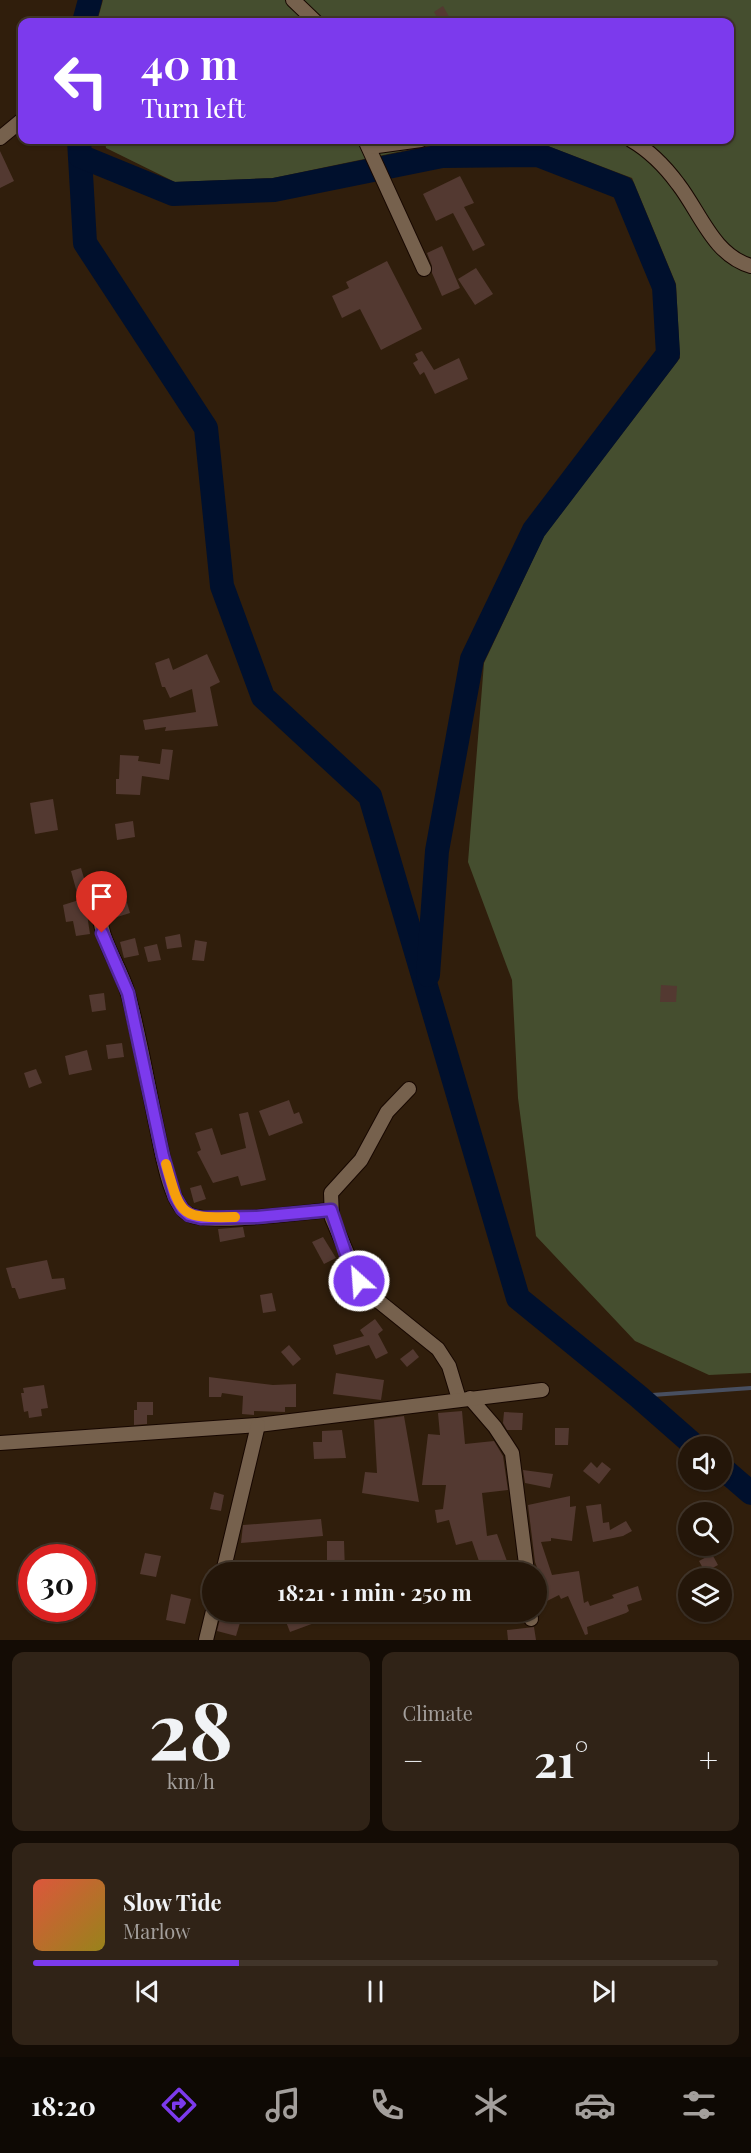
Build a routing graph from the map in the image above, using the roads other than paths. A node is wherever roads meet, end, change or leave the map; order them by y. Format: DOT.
graph roads {
  1 [pos="293,0"];
  2 [pos="312,18"];
  3 [pos="18,123"];
  4 [pos="0,138"];
  5 [pos="368,144"];
  6 [pos="638,144"];
  7 [pos="751,266"];
  8 [pos="424,269"];
  9 [pos="100,918"];
  10 [pos="409,1089"];
  11 [pos="331,1210"];
  12 [pos="542,1390"];
  13 [pos="464,1399"];
  14 [pos="258,1425"];
  15 [pos="0,1443"];
  16 [pos="225,1562"];
  17 [pos="526,1562"];
  18 [pos="210,1622"];
  19 [pos="206,1640"];
  1 -- 2 [label="street"];
  3 -- 4 [label="street"];
  5 -- 8 [label="street"];
  6 -- 7 [label="street"];
  9 -- 11 [label="street"];
  10 -- 11 [label="street"];
  11 -- 13 [label="street"];
  12 -- 13 [label="street"];
  13 -- 14 [label="street"];
  13 -- 17 [label="street"];
  14 -- 15 [label="street"];
  14 -- 16 [label="street"];
  18 -- 19 [label="street"];
}
